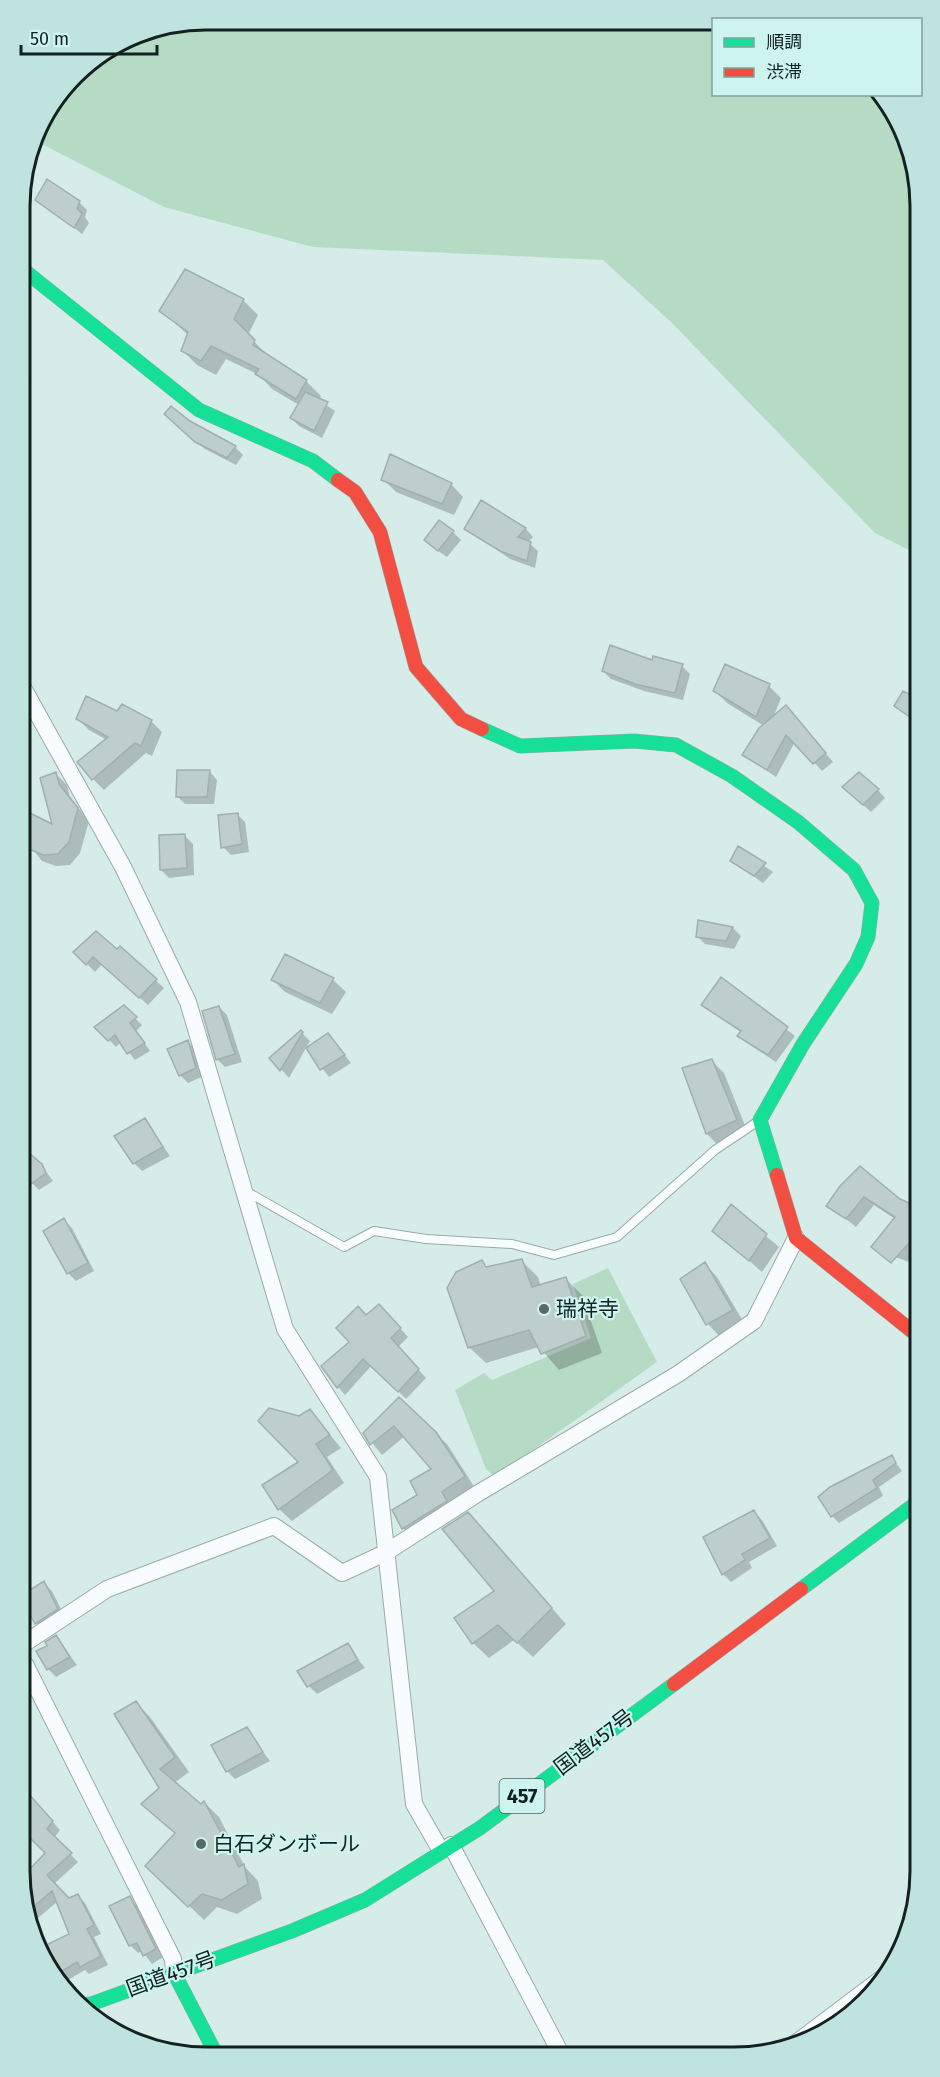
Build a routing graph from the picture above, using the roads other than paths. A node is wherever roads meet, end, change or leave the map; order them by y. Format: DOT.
graph roads {
  1 [pos="30,275"];
  2 [pos="30,700"];
  3 [pos="760,1120"];
  4 [pos="244,1190"];
  5 [pos="796,1238"];
  6 [pos="910,1330"];
  7 [pos="910,1508"];
  8 [pos="385,1553"];
  9 [pos="30,1640"];
  10 [pos="30,1674"];
  11 [pos="446,1848"];
  12 [pos="174,1973"];
  13 [pos="853,2000"];
  14 [pos="91,2004"];
  15 [pos="825,2021"];
  16 [pos="212,2047"];
  17 [pos="557,2047"];
  1 -- 3 [label="main road"];
  2 -- 4 [label="street"];
  3 -- 4 [label="lane"];
  3 -- 5 [label="main road"];
  4 -- 8 [label="street"];
  5 -- 6 [label="main road"];
  5 -- 8 [label="street"];
  7 -- 11 [label="main road, 国道457号 / 457"];
  8 -- 9 [label="street"];
  8 -- 11 [label="street"];
  10 -- 12 [label="street"];
  11 -- 12 [label="main road, 国道457号 / 457"];
  11 -- 17 [label="street"];
  12 -- 14 [label="main road, 国道457号 / 457"];
  12 -- 16 [label="main road"];
  13 -- 15 [label="street"];
}
